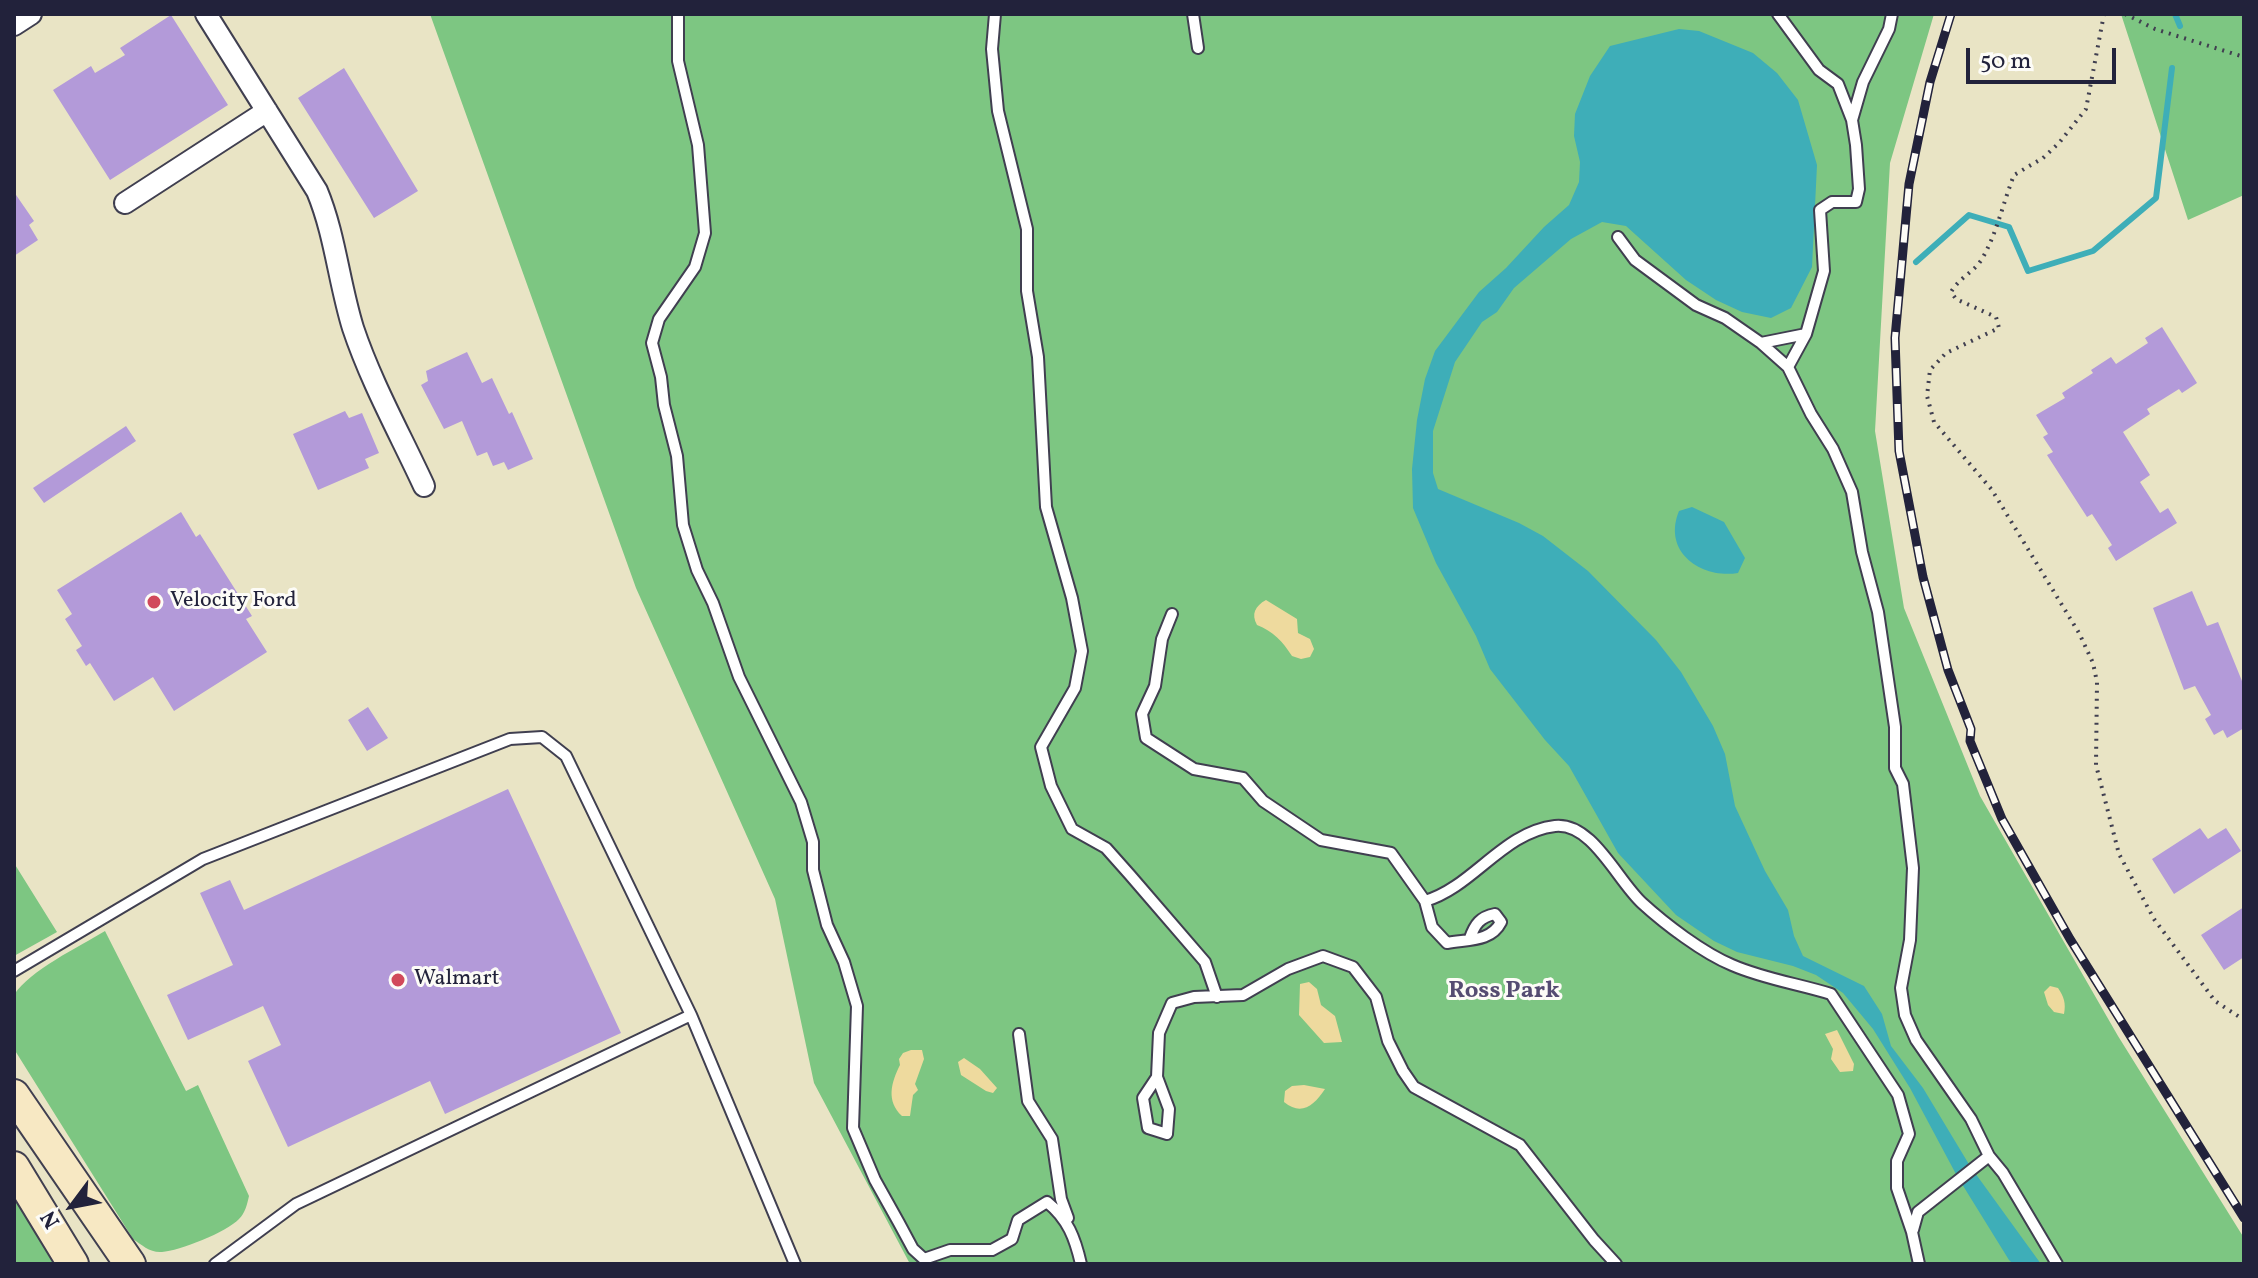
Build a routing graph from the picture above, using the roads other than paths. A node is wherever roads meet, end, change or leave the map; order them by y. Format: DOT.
graph roads {
  1 [pos="31,14"];
  2 [pos="206,14"];
  3 [pos="678,14"];
  4 [pos="995,14"];
  5 [pos="1193,14"];
  6 [pos="1778,14"];
  7 [pos="1892,14"];
  8 [pos="14,25"];
  9 [pos="1198,48"];
  10 [pos="267,111"];
  11 [pos="1852,120"];
  12 [pos="125,203"];
  13 [pos="1618,237"];
  14 [pos="1806,334"];
  15 [pos="1761,343"];
  16 [pos="1788,367"];
  17 [pos="424,486"];
  18 [pos="1172,614"];
  19 [pos="1425,901"];
  20 [pos="1470,938"];
  21 [pos="14,971"];
  22 [pos="1217,997"];
  23 [pos="691,1015"];
  24 [pos="1019,1034"];
  25 [pos="1157,1077"];
  26 [pos="14,1095"];
  27 [pos="1989,1156"];
  28 [pos="14,1167"];
  29 [pos="1072,1229"];
  30 [pos="1912,1232"];
  31 [pos="73,1264"];
  32 [pos="130,1264"];
  33 [pos="215,1264"];
  34 [pos="795,1264"];
  35 [pos="1081,1264"];
  36 [pos="1616,1264"];
  37 [pos="1919,1264"];
  38 [pos="2057,1264"];
  1 -- 8 [label="street"];
  2 -- 10 [label="street"];
  3 -- 29 [label="lane"];
  4 -- 22 [label="lane"];
  5 -- 9 [label="lane"];
  6 -- 11 [label="lane"];
  7 -- 11 [label="lane"];
  10 -- 12 [label="street"];
  10 -- 17 [label="street"];
  11 -- 14 [label="lane"];
  13 -- 15 [label="lane"];
  14 -- 15 [label="lane"];
  14 -- 16 [label="lane"];
  15 -- 16 [label="lane"];
  16 -- 27 [label="lane"];
  18 -- 19 [label="lane"];
  19 -- 20 [label="lane"];
  19 -- 30 [label="lane"];
  21 -- 23 [label="lane"];
  22 -- 25 [label="lane"];
  22 -- 36 [label="lane"];
  23 -- 33 [label="lane"];
  23 -- 34 [label="lane"];
  24 -- 29 [label="lane"];
  25 -- 25 [label="lane"];
  26 -- 32 [label="main road"];
  27 -- 30 [label="lane"];
  27 -- 38 [label="lane"];
  28 -- 31 [label="main road"];
  29 -- 35 [label="lane"];
  30 -- 37 [label="lane"];
}
